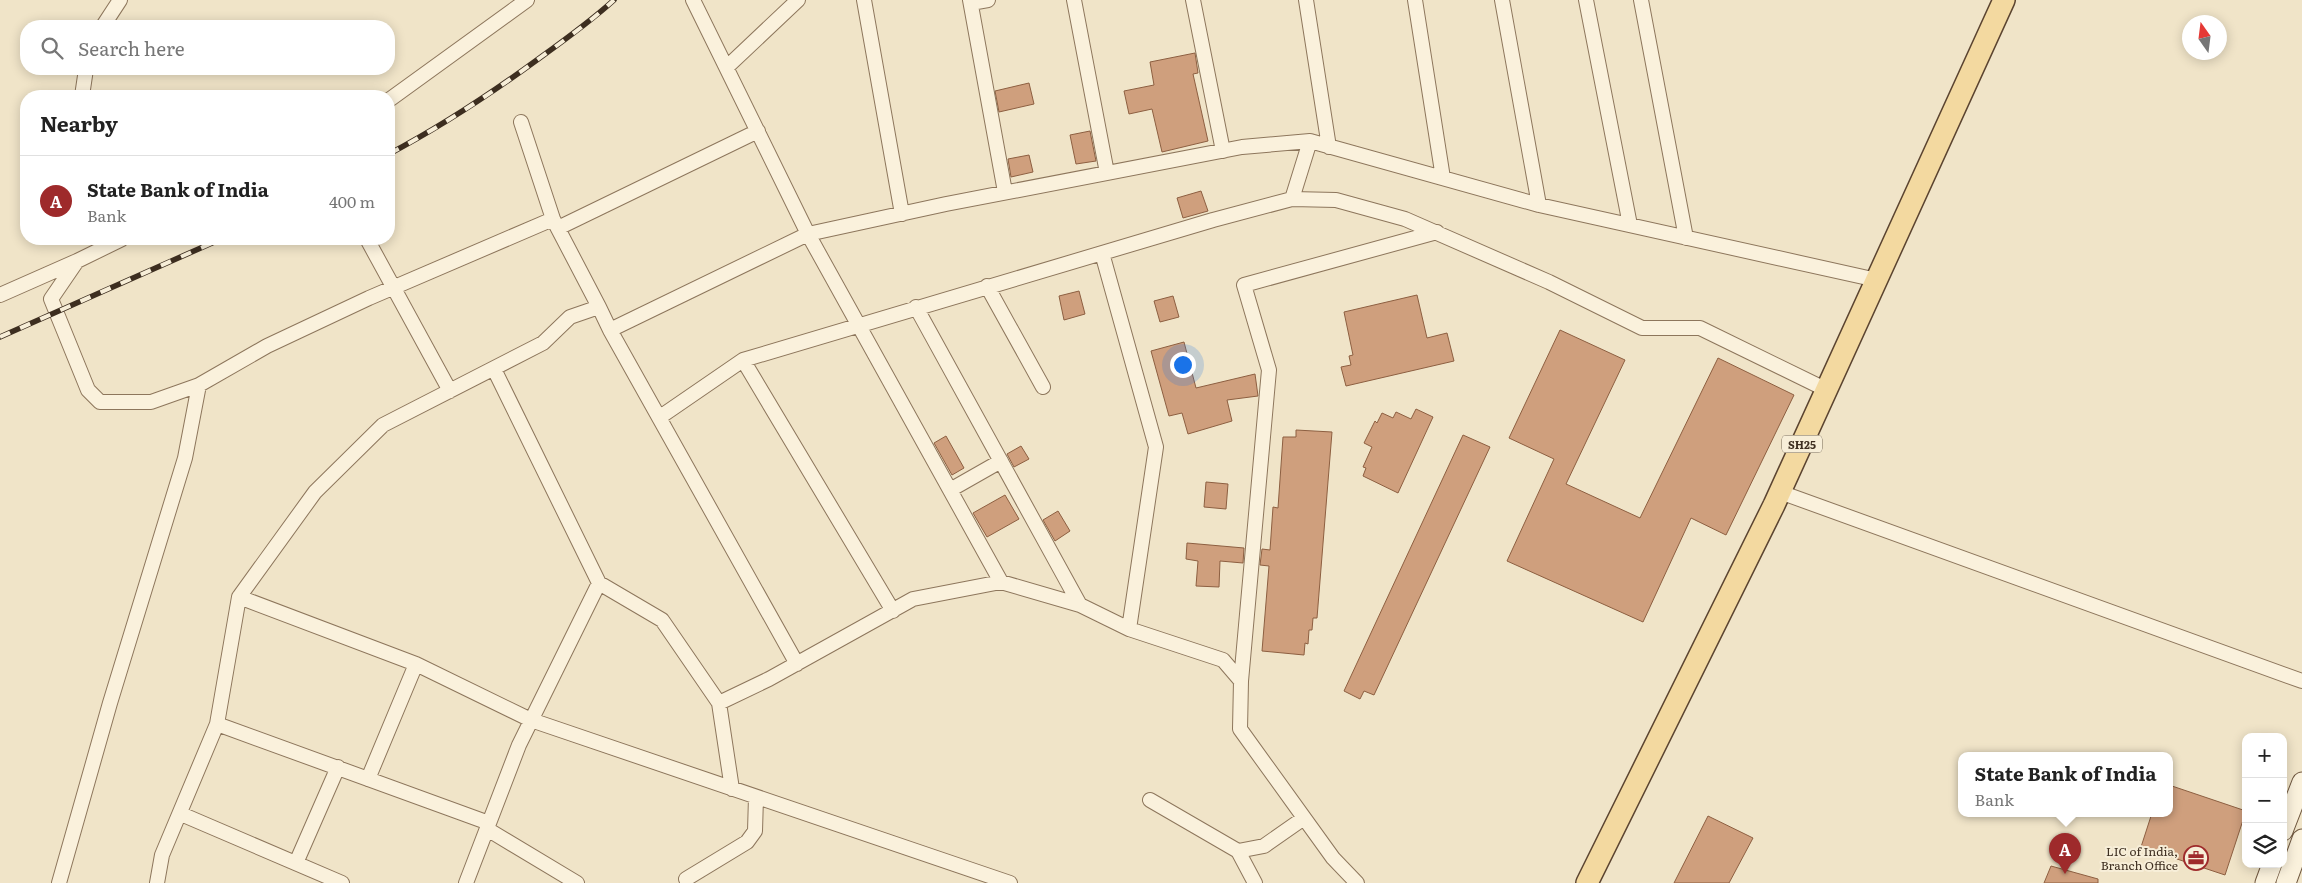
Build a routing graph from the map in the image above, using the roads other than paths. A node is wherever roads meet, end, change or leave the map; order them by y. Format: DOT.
graph roads {
  1 [pos="120,0"];
  2 [pos="527,0"];
  3 [pos="692,0"];
  4 [pos="798,0"];
  5 [pos="864,0"];
  6 [pos="988,0"];
  7 [pos="1074,0"];
  8 [pos="1193,0"];
  9 [pos="1306,0"];
  10 [pos="1415,0"];
  11 [pos="1502,0"];
  12 [pos="1586,0"];
  13 [pos="1641,0"];
  14 [pos="2004,0"];
  15 [pos="971,2"];
  16 [pos="107,20"];
  17 [pos="727,67"];
  18 [pos="85,75"];
  19 [pos="83,90"];
  20 [pos="395,96"];
  21 [pos="521,122"];
  22 [pos="758,131"];
  23 [pos="1310,141"];
  24 [pos="1329,147"];
  25 [pos="1223,151"];
  26 [pos="1107,173"];
  27 [pos="1442,178"];
  28 [pos="1005,192"];
  29 [pos="1292,199"];
  30 [pos="1538,205"];
  31 [pos="902,214"];
  32 [pos="555,224"];
  33 [pos="1630,225"];
  34 [pos="1437,232"];
  35 [pos="808,234"];
  36 [pos="1686,238"];
  37 [pos="370,245"];
  38 [pos="94,246"];
  39 [pos="1102,253"];
  40 [pos="77,261"];
  41 [pos="1877,280"];
  42 [pos="987,286"];
  43 [pos="393,288"];
  44 [pos="0,295"];
  45 [pos="599,306"];
  46 [pos="916,307"];
  47 [pos="858,325"];
  48 [pos="610,330"];
  49 [pos="743,360"];
  50 [pos="494,369"];
  51 [pos="199,385"];
  52 [pos="1043,387"];
  53 [pos="1827,390"];
  54 [pos="450,391"];
  55 [pos="660,417"];
  56 [pos="1001,461"];
  57 [pos="950,490"];
  58 [pos="1780,492"];
  59 [pos="1001,582"];
  60 [pos="598,583"];
  61 [pos="240,597"];
  62 [pos="1080,605"];
  63 [pos="893,611"];
  64 [pos="1129,629"];
  65 [pos="416,664"];
  66 [pos="797,664"];
  67 [pos="1241,681"];
  68 [pos="2302,681"];
  69 [pos="719,703"];
  70 [pos="531,720"];
  71 [pos="217,724"];
  72 [pos="338,768"];
  73 [pos="368,779"];
  74 [pos="2302,782"];
  75 [pos="732,788"];
  76 [pos="756,797"];
  77 [pos="1150,800"];
  78 [pos="181,814"];
  79 [pos="1304,818"];
  80 [pos="2286,823"];
  81 [pos="488,826"];
  82 [pos="2302,839"];
  83 [pos="1238,851"];
  84 [pos="296,863"];
  85 [pos="2271,868"];
  86 [pos="686,879"];
  87 [pos="59,883"];
  88 [pos="157,883"];
  89 [pos="342,883"];
  90 [pos="466,883"];
  91 [pos="577,883"];
  92 [pos="1010,883"];
  93 [pos="1255,883"];
  94 [pos="1356,883"];
  95 [pos="1587,883"];
  96 [pos="2266,883"];
  97 [pos="2286,883"];
  1 -- 16 [label="street"];
  2 -- 20 [label="street"];
  3 -- 17 [label="street"];
  4 -- 17 [label="street"];
  5 -- 31 [label="street"];
  6 -- 15 [label="street"];
  7 -- 26 [label="street"];
  8 -- 25 [label="street"];
  9 -- 24 [label="street"];
  10 -- 27 [label="street"];
  11 -- 30 [label="street"];
  12 -- 33 [label="street"];
  13 -- 36 [label="street"];
  14 -- 41 [label="main road, SH25"];
  15 -- 28 [label="street"];
  17 -- 22 [label="street"];
  18 -- 19 [label="street"];
  21 -- 32 [label="street"];
  22 -- 32 [label="street"];
  22 -- 35 [label="street"];
  23 -- 24 [label="street"];
  23 -- 25 [label="street"];
  23 -- 29 [label="street"];
  24 -- 27 [label="street"];
  25 -- 26 [label="street"];
  26 -- 28 [label="street"];
  27 -- 30 [label="street"];
  28 -- 31 [label="street"];
  29 -- 34 [label="street"];
  29 -- 39 [label="street"];
  30 -- 33 [label="street"];
  31 -- 35 [label="street"];
  32 -- 43 [label="street"];
  32 -- 45 [label="street"];
  33 -- 36 [label="street"];
  34 -- 53 [label="street"];
  34 -- 67 [label="street"];
  35 -- 47 [label="street"];
  35 -- 48 [label="street"];
  36 -- 41 [label="street"];
  37 -- 43 [label="street"];
  38 -- 40 [label="street"];
  39 -- 42 [label="street"];
  39 -- 64 [label="street"];
  40 -- 44 [label="street"];
  40 -- 51 [label="street"];
  41 -- 53 [label="main road, SH25"];
  42 -- 46 [label="street"];
  42 -- 52 [label="street"];
  43 -- 51 [label="street"];
  43 -- 54 [label="street"];
  45 -- 48 [label="street"];
  45 -- 50 [label="street"];
  46 -- 47 [label="street"];
  46 -- 56 [label="street"];
  47 -- 49 [label="street"];
  47 -- 57 [label="street"];
  48 -- 55 [label="street"];
  49 -- 55 [label="street"];
  49 -- 63 [label="street"];
  50 -- 54 [label="street"];
  50 -- 60 [label="street"];
  51 -- 87 [label="street"];
  53 -- 58 [label="main road, SH25"];
  54 -- 61 [label="street"];
  55 -- 66 [label="street"];
  56 -- 57 [label="street"];
  56 -- 62 [label="street"];
  57 -- 59 [label="street"];
  58 -- 68 [label="street"];
  58 -- 95 [label="main road, SH25"];
  59 -- 62 [label="street"];
  59 -- 63 [label="street"];
  60 -- 69 [label="street"];
  60 -- 70 [label="street"];
  61 -- 65 [label="street"];
  61 -- 71 [label="street"];
  62 -- 64 [label="street"];
  63 -- 66 [label="street"];
  64 -- 67 [label="street"];
  65 -- 70 [label="street"];
  65 -- 73 [label="street"];
  66 -- 69 [label="street"];
  67 -- 79 [label="street"];
  69 -- 75 [label="street"];
  70 -- 75 [label="street"];
  70 -- 81 [label="street"];
  71 -- 72 [label="street"];
  71 -- 78 [label="street"];
  72 -- 73 [label="street"];
  72 -- 84 [label="street"];
  73 -- 81 [label="street"];
  74 -- 80 [label="main road"];
  75 -- 76 [label="street"];
  76 -- 86 [label="street"];
  76 -- 92 [label="street"];
  77 -- 83 [label="street"];
  78 -- 84 [label="street"];
  78 -- 88 [label="street"];
  79 -- 83 [label="street"];
  79 -- 94 [label="street"];
  81 -- 90 [label="street"];
  81 -- 91 [label="street"];
  82 -- 97 [label="main road"];
  83 -- 93 [label="street"];
  84 -- 89 [label="street"];
  85 -- 96 [label="main road"];
}
